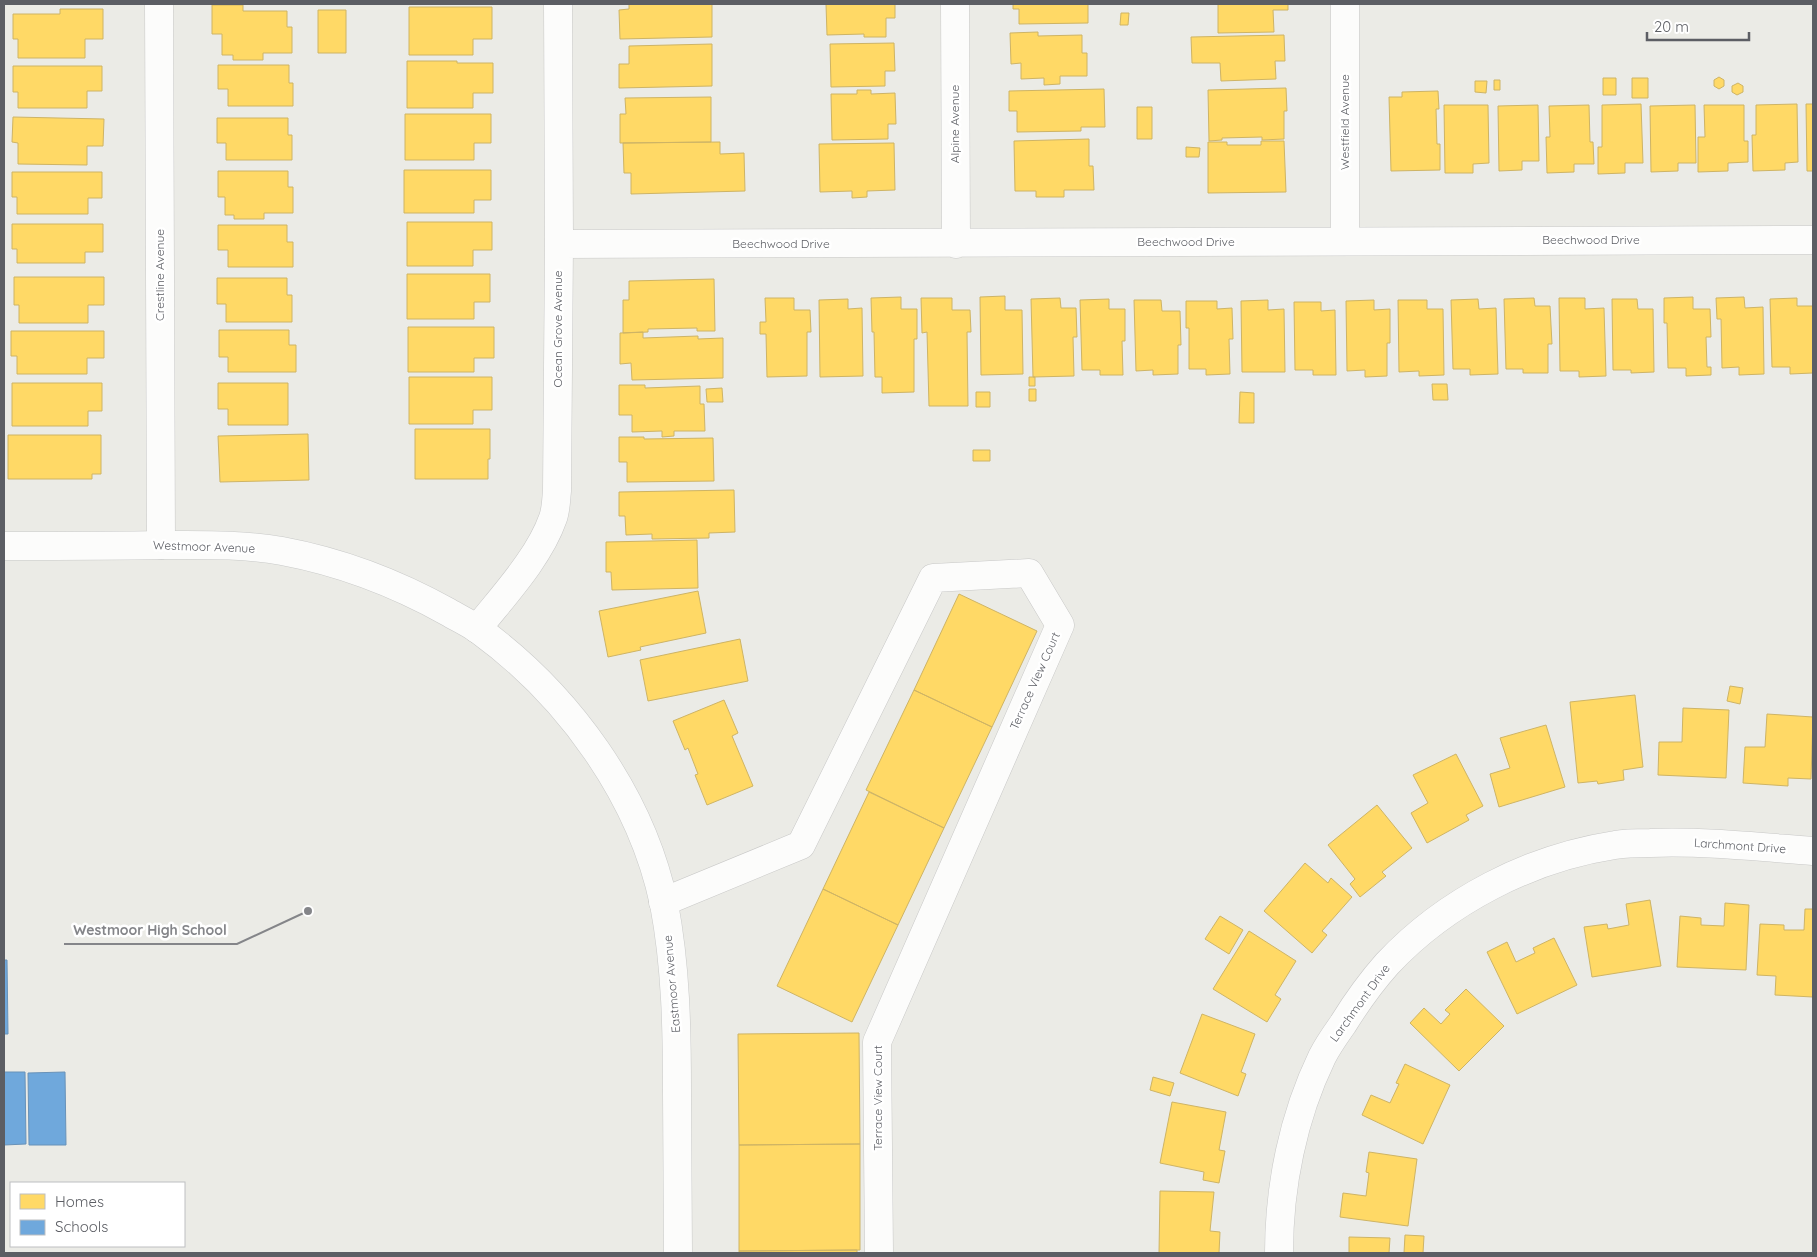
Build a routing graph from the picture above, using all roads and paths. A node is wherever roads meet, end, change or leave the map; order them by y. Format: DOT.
graph roads {
  1 [pos="159,4"];
  2 [pos="558,4"];
  3 [pos="955,4"];
  4 [pos="1345,4"];
  5 [pos="1813,240"];
  6 [pos="1345,241"];
  7 [pos="559,244"];
  8 [pos="956,244"];
  9 [pos="4,546"];
  10 [pos="161,546"];
  11 [pos="477,629"];
  12 [pos="1813,851"];
  13 [pos="663,902"];
  14 [pos="678,1253"];
  15 [pos="879,1253"];
  16 [pos="1279,1253"];
  1 -- 10 [label="street, Crestline Avenue"];
  2 -- 7 [label="street, Ocean Grove Avenue"];
  3 -- 8 [label="street, Alpine Avenue"];
  4 -- 6 [label="street, Westfield Avenue"];
  5 -- 6 [label="street, Beechwood Drive"];
  6 -- 8 [label="street, Beechwood Drive"];
  7 -- 8 [label="street, Beechwood Drive"];
  7 -- 11 [label="street, Ocean Grove Avenue"];
  9 -- 10 [label="street, Westmoor Avenue"];
  10 -- 11 [label="street, Westmoor Avenue"];
  11 -- 13 [label="street, Eastmoor Avenue"];
  12 -- 16 [label="street, Larchmont Drive"];
  13 -- 14 [label="street, Eastmoor Avenue"];
  13 -- 15 [label="street, Terrace View Court"];
}
